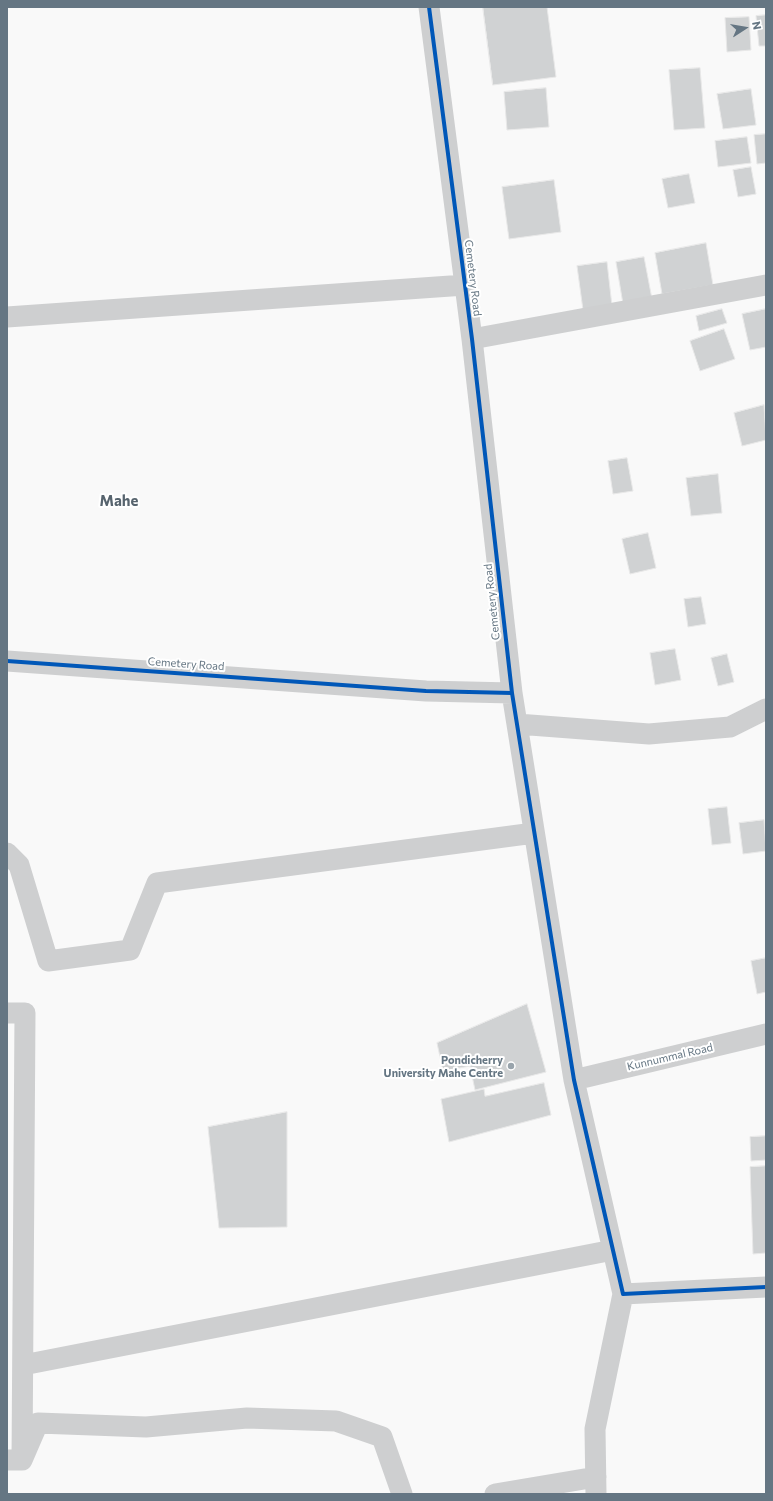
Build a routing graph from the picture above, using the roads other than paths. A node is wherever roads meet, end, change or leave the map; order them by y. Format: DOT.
graph roads {
  1 [pos="429,7"];
  2 [pos="465,285"];
  3 [pos="766,285"];
  4 [pos="7,317"];
  5 [pos="472,339"];
  6 [pos="7,661"];
  7 [pos="512,693"];
  8 [pos="766,709"];
  9 [pos="517,724"];
  10 [pos="534,833"];
  11 [pos="7,853"];
  12 [pos="7,1013"];
  13 [pos="766,1034"];
  14 [pos="574,1080"];
  15 [pos="613,1250"];
  16 [pos="766,1287"];
  17 [pos="623,1294"];
  18 [pos="23,1365"];
  19 [pos="15,1460"];
  20 [pos="596,1486"];
  21 [pos="402,1494"];
  22 [pos="495,1494"];
  1 -- 2 [label="street, Cemetery Road"];
  2 -- 4 [label="street"];
  2 -- 5 [label="street, Cemetery Road"];
  3 -- 5 [label="street"];
  5 -- 7 [label="street, Cemetery Road"];
  6 -- 7 [label="street, Cemetery Road"];
  7 -- 9 [label="street"];
  8 -- 9 [label="street"];
  9 -- 10 [label="street"];
  10 -- 11 [label="street"];
  10 -- 14 [label="street"];
  12 -- 18 [label="street"];
  13 -- 14 [label="street, Kunnummal Road"];
  14 -- 15 [label="street"];
  15 -- 17 [label="street"];
  15 -- 18 [label="street"];
  16 -- 17 [label="street"];
  17 -- 20 [label="street"];
  18 -- 19 [label="street"];
  19 -- 21 [label="street"];
  20 -- 22 [label="street"];
}
